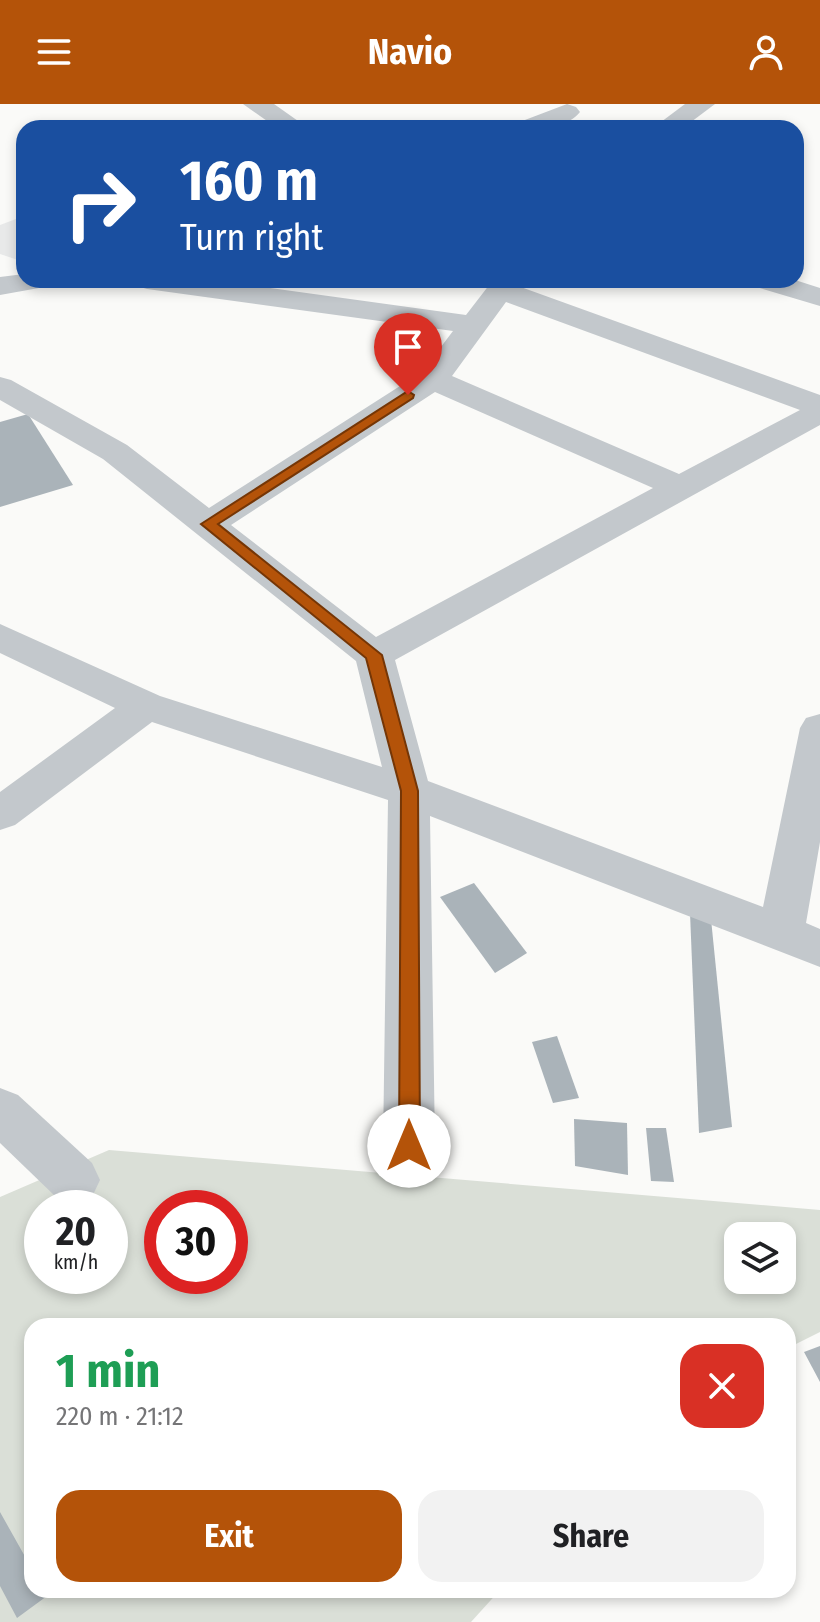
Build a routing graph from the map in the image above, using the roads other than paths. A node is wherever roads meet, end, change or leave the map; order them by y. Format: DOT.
graph roads {
  1 [pos="256,104"];
  2 [pos="702,104"];
  3 [pos="567,112"];
  4 [pos="282,120"];
  5 [pos="546,120"];
  6 [pos="678,120"];
  7 [pos="205,288"];
  8 [pos="502,288"];
  9 [pos="512,288"];
  10 [pos="790,288"];
  11 [pos="820,297"];
  12 [pos="474,325"];
  13 [pos="433,379"];
  14 [pos="0,387"];
  15 [pos="820,406"];
  16 [pos="820,412"];
  17 [pos="681,488"];
  18 [pos="209,524"];
  19 [pos="0,637"];
  20 [pos="374,655"];
  21 [pos="146,706"];
  22 [pos="820,731"];
  23 [pos="409,791"];
  24 [pos="0,814"];
  25 [pos="781,933"];
  26 [pos="820,948"];
  27 [pos="0,1110"];
  28 [pos="409,1146"];
  29 [pos="74,1180"];
  1 -- 4 [label="street"];
  2 -- 6 [label="street"];
  3 -- 5 [label="street"];
  7 -- 12 [label="street"];
  8 -- 12 [label="street"];
  9 -- 15 [label="street"];
  10 -- 11 [label="street"];
  12 -- 13 [label="street"];
  13 -- 17 [label="street"];
  13 -- 18 [label="street"];
  14 -- 18 [label="street"];
  16 -- 17 [label="street"];
  17 -- 20 [label="street"];
  18 -- 20 [label="street"];
  19 -- 21 [label="street"];
  20 -- 23 [label="street"];
  21 -- 23 [label="street"];
  21 -- 24 [label="street"];
  22 -- 25 [label="street"];
  23 -- 25 [label="street"];
  23 -- 28 [label="street"];
  25 -- 26 [label="street"];
  27 -- 29 [label="street"];
}
